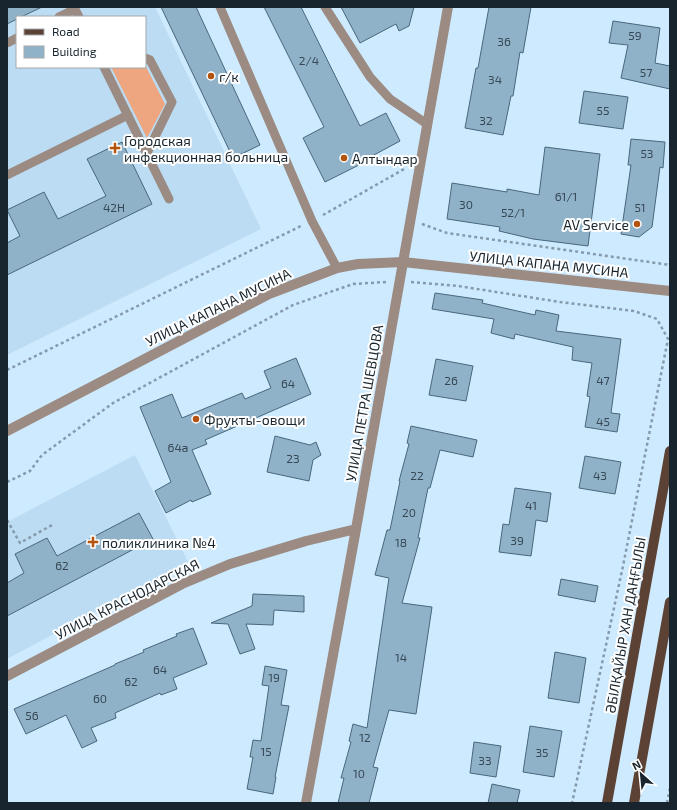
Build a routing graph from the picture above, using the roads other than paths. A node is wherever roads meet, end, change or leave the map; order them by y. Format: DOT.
graph roads {
  1 [pos="220,7"];
  2 [pos="325,7"];
  3 [pos="448,7"];
  4 [pos="60,16"];
  5 [pos="78,16"];
  6 [pos="146,58"];
  7 [pos="104,68"];
  8 [pos="128,115"];
  9 [pos="427,124"];
  10 [pos="146,153"];
  11 [pos="7,175"];
  12 [pos="169,199"];
  13 [pos="403,262"];
  14 [pos="337,268"];
  15 [pos="670,291"];
  16 [pos="7,431"];
  17 [pos="670,451"];
  18 [pos="356,529"];
  19 [pos="669,609"];
  20 [pos="7,676"];
  21 [pos="306,803"];
  22 [pos="607,803"];
  23 [pos="634,803"];
  1 -- 14 [label="lane"];
  2 -- 9 [label="lane"];
  3 -- 9 [label="street, УЛИЦА ПЕТРА ШЕВЦОВА"];
  4 -- 5 [label="lane"];
  6 -- 10 [label="lane"];
  7 -- 8 [label="lane"];
  8 -- 10 [label="lane"];
  8 -- 11 [label="lane"];
  9 -- 13 [label="street, УЛИЦА ПЕТРА ШЕВЦОВА"];
  10 -- 12 [label="lane"];
  13 -- 14 [label="street, УЛИЦА КАПАНА МУСИНА"];
  13 -- 15 [label="street, УЛИЦА КАПАНА МУСИНА"];
  13 -- 18 [label="street, УЛИЦА ПЕТРА ШЕВЦОВА"];
  14 -- 16 [label="street, УЛИЦА КАПАНА МУСИНА"];
  17 -- 22 [label="main road, ӘБІЛҚАЙЫР ХАН ДАҢҒЫЛЫ"];
  18 -- 20 [label="street, УЛИЦА КРАСНОДАРСКАЯ"];
  18 -- 21 [label="street, УЛИЦА ПЕТРА ШЕВЦОВА"];
  19 -- 23 [label="main road"];
}
